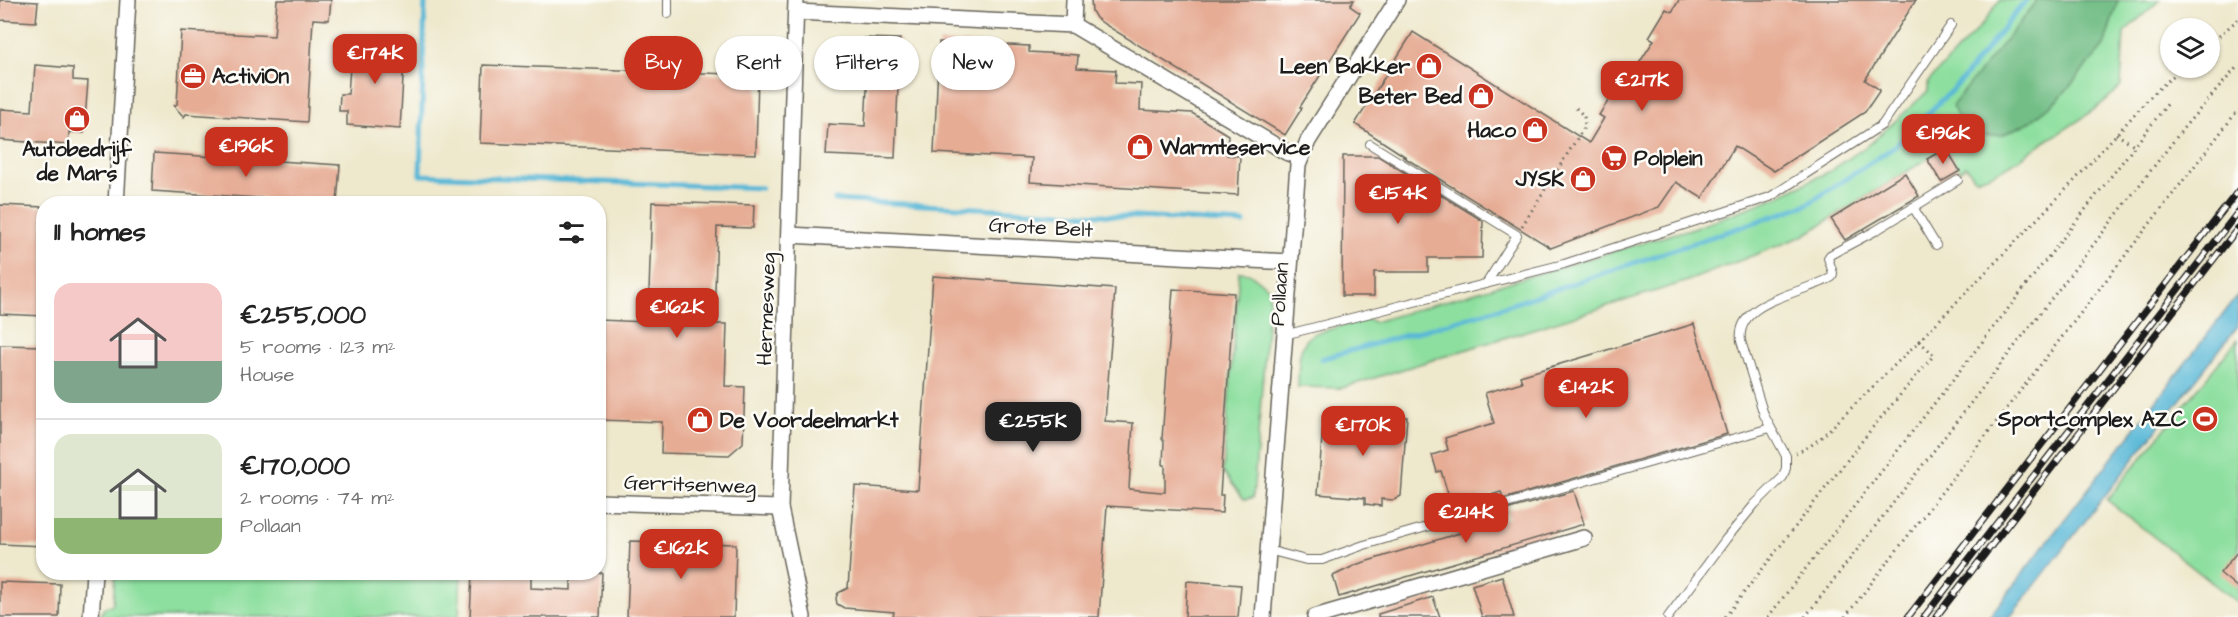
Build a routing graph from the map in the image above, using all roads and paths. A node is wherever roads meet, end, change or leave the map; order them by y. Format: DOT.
graph roads {
  1 [pos="128,0"];
  2 [pos="668,0"];
  3 [pos="1074,0"];
  4 [pos="1397,0"];
  5 [pos="796,6"];
  6 [pos="668,14"];
  7 [pos="2238,19"];
  8 [pos="1073,25"];
  9 [pos="1951,25"];
  10 [pos="2220,35"];
  11 [pos="2238,66"];
  12 [pos="2171,78"];
  13 [pos="2169,102"];
  14 [pos="1573,105"];
  15 [pos="2238,111"];
  16 [pos="2116,134"];
  17 [pos="1370,144"];
  18 [pos="2134,145"];
  19 [pos="1299,157"];
  20 [pos="1958,180"];
  21 [pos="116,196"];
  22 [pos="1913,207"];
  23 [pos="789,235"];
  24 [pos="1516,235"];
  25 [pos="1936,245"];
  26 [pos="1290,261"];
  27 [pos="1486,284"];
  28 [pos="1284,335"];
  29 [pos="1919,341"];
  30 [pos="1770,428"];
  31 [pos="1786,456"];
  32 [pos="606,502"];
  33 [pos="780,508"];
  34 [pos="1584,538"];
  35 [pos="1268,550"];
  36 [pos="94,580"];
  37 [pos="91,617"];
  38 [pos="803,617"];
  39 [pos="1263,617"];
  40 [pos="1315,617"];
  41 [pos="1668,617"];
  42 [pos="1725,617"];
  43 [pos="1768,617"];
  44 [pos="1805,617"];
  45 [pos="1845,617"];
  1 -- 21 [label="street"];
  2 -- 6 [label="lane"];
  3 -- 8 [label="street"];
  4 -- 19 [label="street, Pollaan"];
  5 -- 8 [label="street"];
  5 -- 23 [label="street, Hermesweg"];
  7 -- 10 [label="path"];
  8 -- 19 [label="street"];
  9 -- 27 [label="lane"];
  11 -- 44 [label="path"];
  12 -- 16 [label="path"];
  13 -- 18 [label="path"];
  14 -- 24 [label="path"];
  15 -- 45 [label="path"];
  16 -- 18 [label="path"];
  16 -- 29 [label="path"];
  17 -- 24 [label="lane"];
  18 -- 43 [label="path"];
  19 -- 26 [label="street, Pollaan"];
  20 -- 22 [label="lane"];
  22 -- 25 [label="lane"];
  22 -- 30 [label="lane"];
  23 -- 26 [label="street, Grote Belt"];
  23 -- 33 [label="street, Hermesweg"];
  24 -- 27 [label="lane"];
  26 -- 28 [label="street, Pollaan"];
  27 -- 28 [label="lane"];
  28 -- 35 [label="street, Pollaan"];
  29 -- 31 [label="path"];
  29 -- 42 [label="path"];
  30 -- 31 [label="lane"];
  30 -- 35 [label="lane"];
  31 -- 41 [label="lane"];
  32 -- 33 [label="street, Gerritsenweg"];
  33 -- 38 [label="street, Hermesweg"];
  34 -- 40 [label="street"];
  35 -- 39 [label="street, Pollaan"];
  36 -- 37 [label="street"];
}
